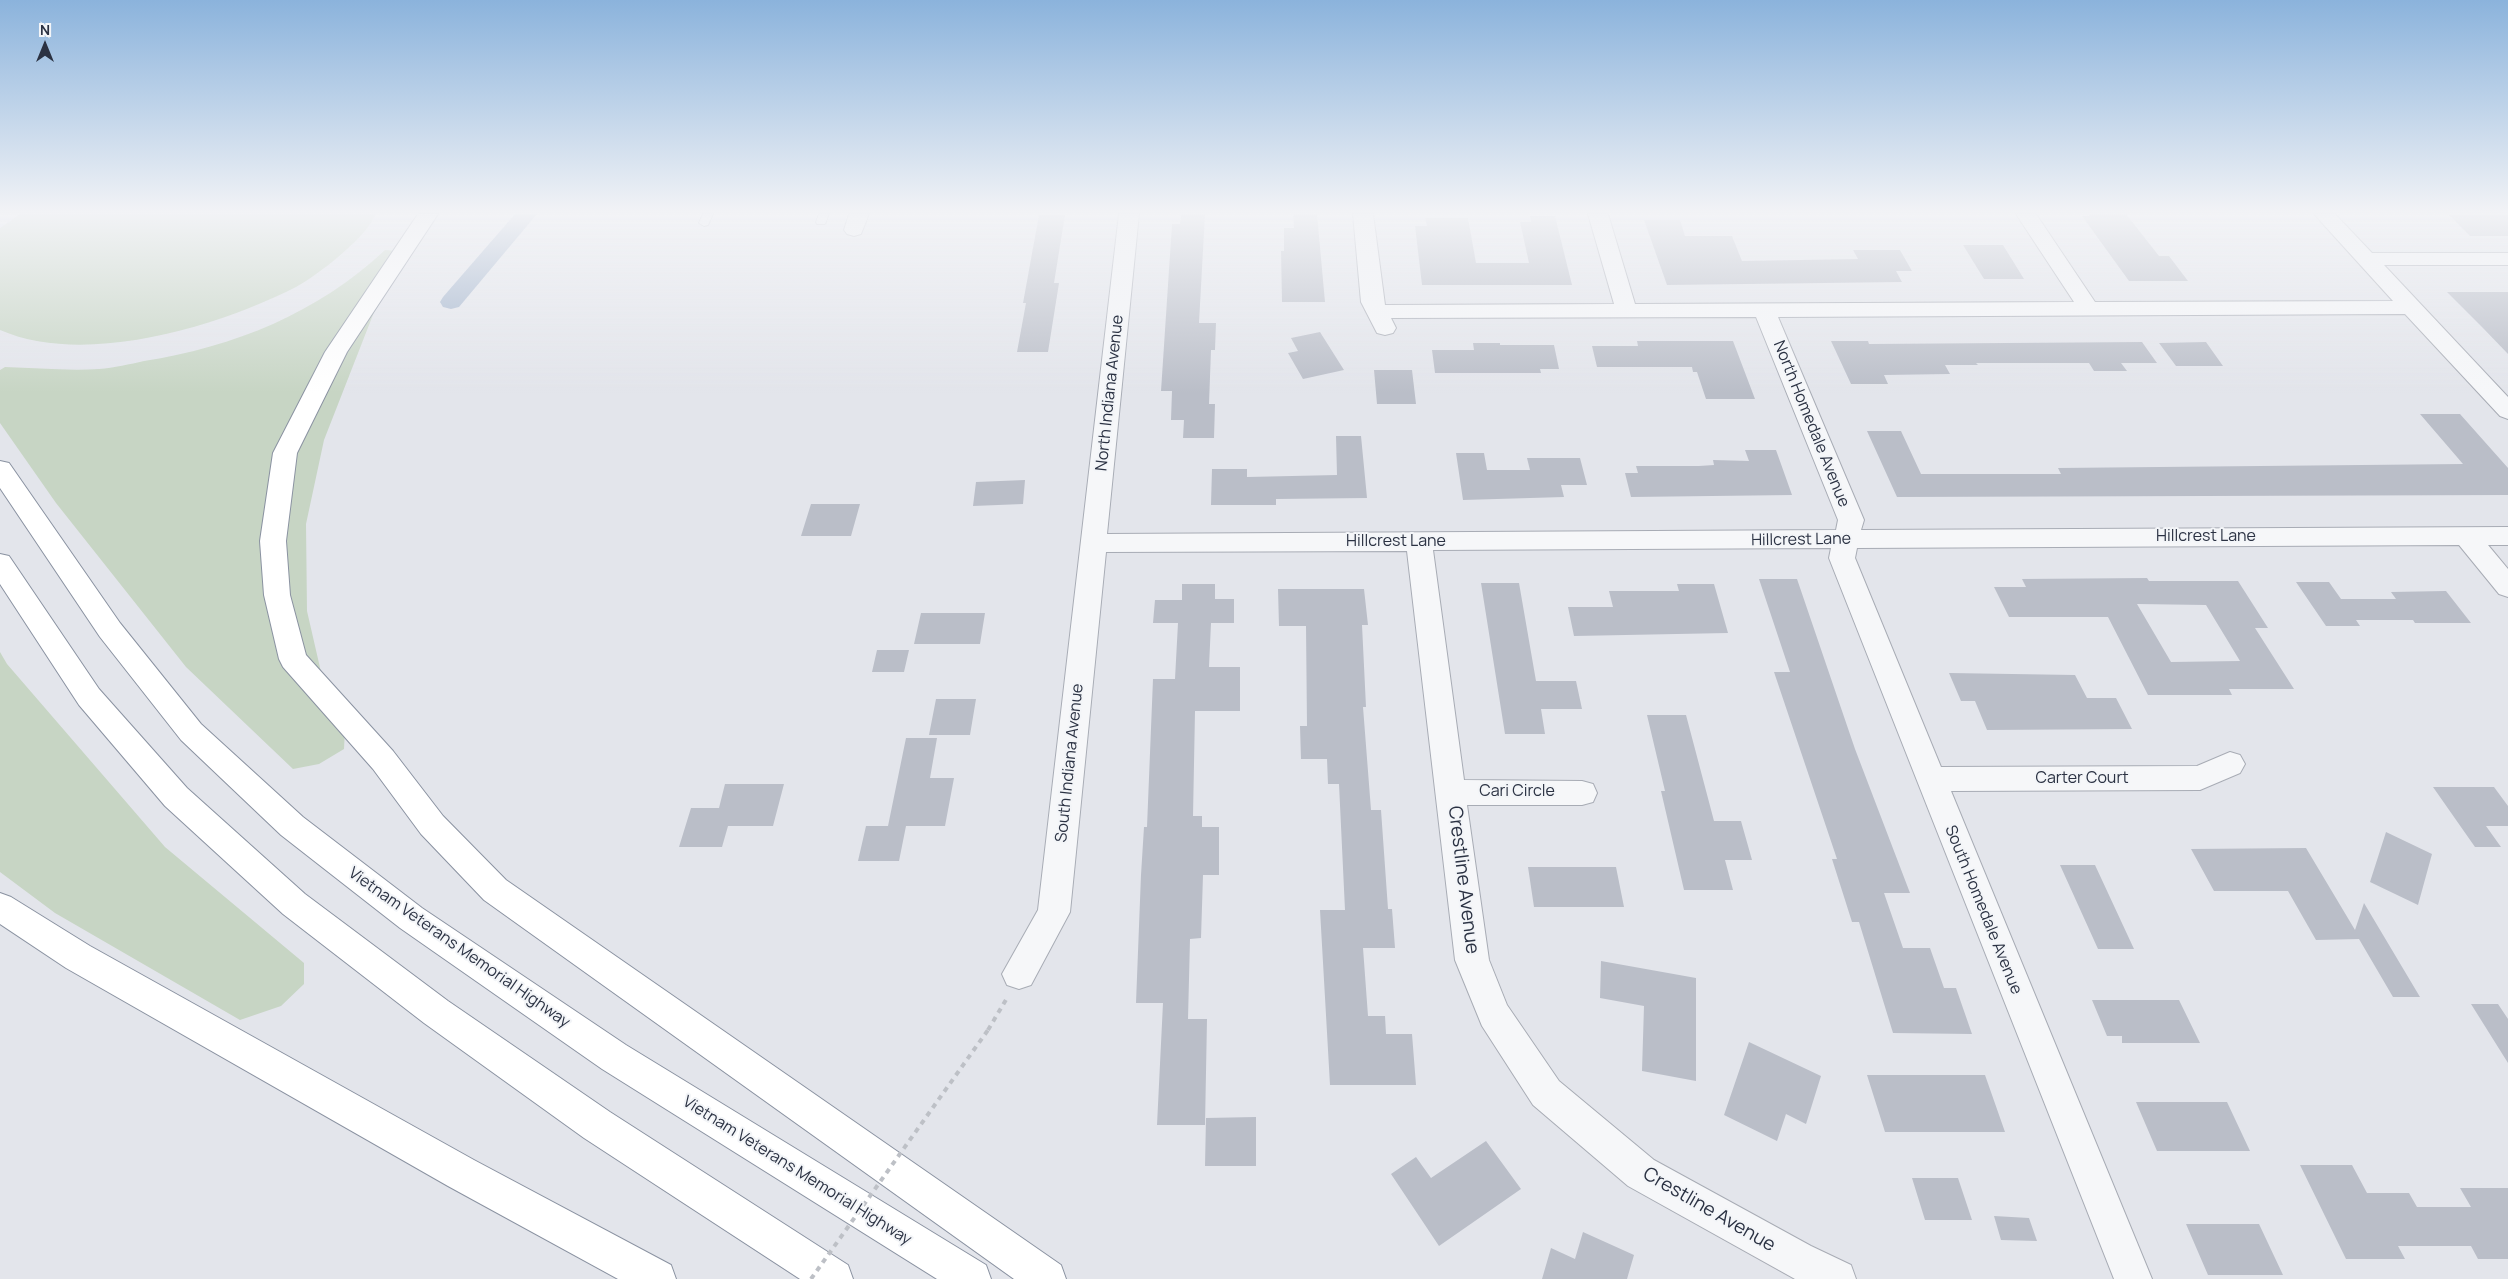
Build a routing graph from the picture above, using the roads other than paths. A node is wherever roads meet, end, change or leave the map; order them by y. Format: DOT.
graph roads {
  1 [pos="388,274"];
  2 [pos="1123,274"];
  3 [pos="1369,274"];
  4 [pos="1615,274"];
  5 [pos="2066,274"];
  6 [pos="2379,274"];
  7 [pos="2410,307"];
  8 [pos="2089,309"];
  9 [pos="1626,310"];
  10 [pos="1764,310"];
  11 [pos="2508,411"];
  12 [pos="0,469"];
  13 [pos="2466,536"];
  14 [pos="2508,536"];
  15 [pos="1846,539"];
  16 [pos="1419,542"];
  17 [pos="1094,543"];
  18 [pos="0,563"];
  19 [pos="2508,587"];
  20 [pos="2230,764"];
  21 [pos="1931,779"];
  22 [pos="1452,792"];
  23 [pos="1582,793"];
  24 [pos="0,907"];
  25 [pos="1019,974"];
  26 [pos="658,1279"];
  27 [pos="834,1279"];
  28 [pos="972,1279"];
  29 [pos="1048,1279"];
  30 [pos="1837,1279"];
  31 [pos="2132,1279"];
  1 -- 29 [label="highway"];
  2 -- 17 [label="street, North Indiana Avenue"];
  3 -- 9 [label="street"];
  4 -- 9 [label="street"];
  5 -- 8 [label="street"];
  6 -- 7 [label="street"];
  7 -- 8 [label="street"];
  7 -- 11 [label="street"];
  8 -- 10 [label="street"];
  9 -- 10 [label="street"];
  10 -- 15 [label="street, North Homedale Avenue"];
  12 -- 28 [label="highway, Vietnam Veterans Memorial Highway"];
  13 -- 14 [label="street, Hillcrest Lane"];
  13 -- 15 [label="street, Hillcrest Lane"];
  13 -- 19 [label="street"];
  15 -- 16 [label="street, Hillcrest Lane"];
  15 -- 21 [label="street, South Homedale Avenue"];
  16 -- 17 [label="street, Hillcrest Lane"];
  16 -- 22 [label="street, Crestline Avenue"];
  17 -- 25 [label="street, South Indiana Avenue"];
  18 -- 27 [label="highway"];
  20 -- 21 [label="street, Carter Court"];
  21 -- 31 [label="street, South Homedale Avenue"];
  22 -- 23 [label="street, Cari Circle"];
  22 -- 30 [label="street, Crestline Avenue"];
  24 -- 26 [label="highway"];
}
